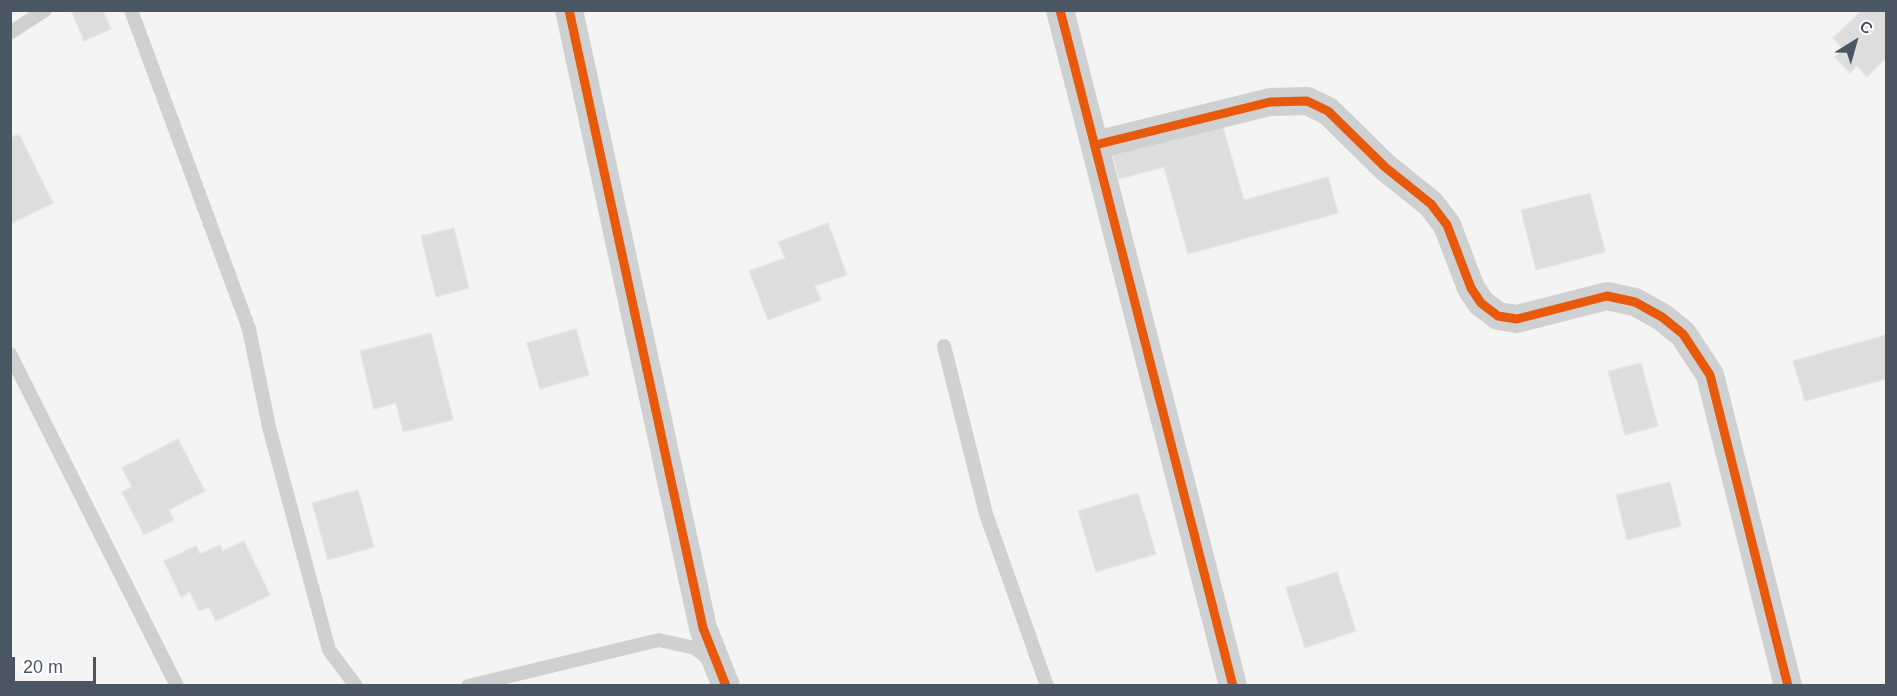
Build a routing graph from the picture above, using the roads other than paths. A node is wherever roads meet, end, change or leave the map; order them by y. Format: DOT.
graph roads {
  1 [pos="45,10"];
  2 [pos="131,10"];
  3 [pos="569,10"];
  4 [pos="1060,10"];
  5 [pos="10,33"];
  6 [pos="1095,145"];
  7 [pos="944,346"];
  8 [pos="10,354"];
  9 [pos="721,675"];
  10 [pos="353,685"];
  11 [pos="177,686"];
  12 [pos="468,686"];
  13 [pos="1047,686"];
  14 [pos="1233,686"];
  15 [pos="1788,686"];
  1 -- 5 [label="lane"];
  2 -- 10 [label="lane"];
  3 -- 9 [label="street"];
  4 -- 6 [label="street"];
  6 -- 14 [label="street"];
  6 -- 15 [label="street"];
  7 -- 13 [label="lane"];
  8 -- 11 [label="lane"];
  9 -- 12 [label="lane"];
}
